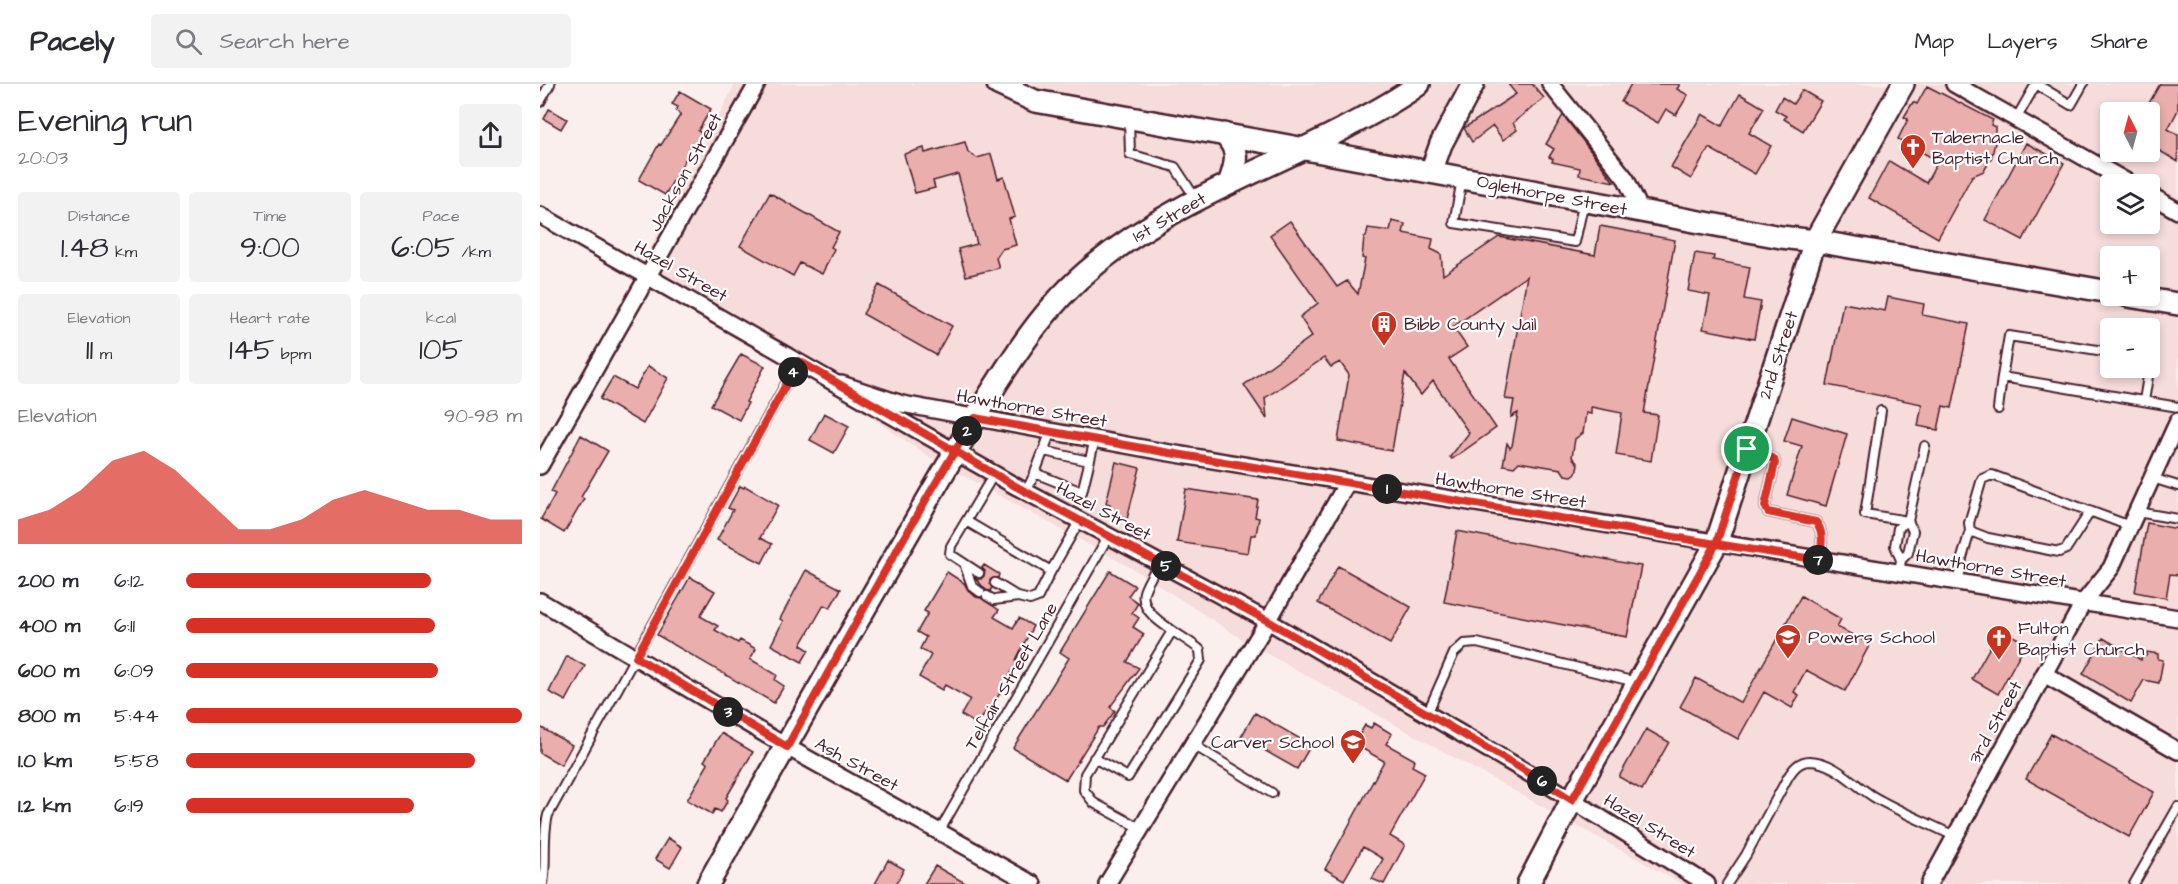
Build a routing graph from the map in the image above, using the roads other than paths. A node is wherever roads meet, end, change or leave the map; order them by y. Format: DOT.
graph roads {
  1 [pos="550,84"];
  2 [pos="757,84"];
  3 [pos="999,84"];
  4 [pos="1419,84"];
  5 [pos="1473,84"];
  6 [pos="1550,84"];
  7 [pos="1903,84"];
  8 [pos="1954,84"];
  9 [pos="2036,84"];
  10 [pos="2083,84"];
  11 [pos="540,102"];
  12 [pos="1129,118"];
  13 [pos="2016,119"];
  14 [pos="1224,134"];
  15 [pos="1305,149"];
  16 [pos="1431,172"];
  17 [pos="2113,174"];
  18 [pos="1462,178"];
  19 [pos="1229,184"];
  20 [pos="1196,199"];
  21 [pos="1584,201"];
  22 [pos="2160,201"];
  23 [pos="1641,211"];
  24 [pos="2178,211"];
  25 [pos="540,215"];
  26 [pos="1815,241"];
  27 [pos="649,276"];
  28 [pos="2100,290"];
  29 [pos="2160,301"];
  30 [pos="2178,304"];
  31 [pos="2100,350"];
  32 [pos="799,361"];
  33 [pos="2002,377"];
  34 [pos="2148,378"];
  35 [pos="841,384"];
  36 [pos="2144,401"];
  37 [pos="2178,407"];
  38 [pos="1998,409"];
  39 [pos="1881,411"];
  40 [pos="975,418"];
  41 [pos="2178,421"];
  42 [pos="1051,431"];
  43 [pos="1095,439"];
  44 [pos="2174,442"];
  45 [pos="1924,446"];
  46 [pos="1747,449"];
  47 [pos="1044,451"];
  48 [pos="955,452"];
  49 [pos="1089,461"];
  50 [pos="540,466"];
  51 [pos="1035,473"];
  52 [pos="994,474"];
  53 [pos="2152,478"];
  54 [pos="1347,483"];
  55 [pos="2178,486"];
  56 [pos="1026,492"];
  57 [pos="2090,512"];
  58 [pos="2133,519"];
  59 [pos="2178,519"];
  60 [pos="1080,520"];
  61 [pos="966,521"];
  62 [pos="1908,521"];
  63 [pos="1970,531"];
  64 [pos="1109,535"];
  65 [pos="1716,544"];
  66 [pos="1820,560"];
  67 [pos="1159,562"];
  68 [pos="965,566"];
  69 [pos="1900,566"];
  70 [pos="1051,572"];
  71 [pos="979,573"];
  72 [pos="1959,582"];
  73 [pos="995,583"];
  74 [pos="1018,597"];
  75 [pos="540,601"];
  76 [pos="2083,603"];
  77 [pos="2178,618"];
  78 [pos="1268,621"];
  79 [pos="1172,631"];
  80 [pos="636,657"];
  81 [pos="2044,675"];
  82 [pos="1638,682"];
  83 [pos="1427,714"];
  84 [pos="1192,744"];
  85 [pos="787,747"];
  86 [pos="2178,751"];
  87 [pos="1094,758"];
  88 [pos="1272,793"];
  89 [pos="1572,800"];
  90 [pos="2178,807"];
  91 [pos="1140,828"];
  92 [pos="939,832"];
  93 [pos="1954,836"];
  94 [pos="543,884"];
  95 [pos="708,884"];
  96 [pos="1034,884"];
  97 [pos="1107,884"];
  98 [pos="1528,884"];
  99 [pos="1707,884"];
  100 [pos="1727,884"];
  101 [pos="1929,884"];
  102 [pos="2134,884"];
  1 -- 11 [label="lane"];
  2 -- 27 [label="street, Jackson Street"];
  3 -- 12 [label="street, Oglethorpe Street"];
  4 -- 15 [label="street, 1st Street"];
  5 -- 16 [label="street"];
  6 -- 23 [label="street"];
  7 -- 26 [label="street, 2nd Street"];
  8 -- 13 [label="street"];
  9 -- 10 [label="lane"];
  9 -- 13 [label="lane"];
  12 -- 14 [label="street, Oglethorpe Street"];
  12 -- 20 [label="lane"];
  13 -- 17 [label="street"];
  14 -- 15 [label="street, Oglethorpe Street"];
  14 -- 19 [label="street"];
  15 -- 16 [label="street, Oglethorpe Street"];
  15 -- 19 [label="street, 1st Street"];
  16 -- 18 [label="street, Oglethorpe Street"];
  18 -- 21 [label="street, Oglethorpe Street"];
  18 -- 21 [label="lane"];
  19 -- 20 [label="street, 1st Street"];
  20 -- 40 [label="street, 1st Street"];
  21 -- 23 [label="street, Oglethorpe Street"];
  22 -- 24 [label="street"];
  23 -- 26 [label="street, Oglethorpe Street"];
  25 -- 27 [label="street, Hazel Street"];
  26 -- 28 [label="street, Oglethorpe Street"];
  26 -- 46 [label="street, 2nd Street"];
  27 -- 32 [label="street, Hazel Street"];
  27 -- 50 [label="street, Jackson Street"];
  29 -- 30 [label="street"];
  31 -- 33 [label="lane"];
  32 -- 35 [label="street, Hazel Street"];
  32 -- 80 [label="lane"];
  33 -- 36 [label="lane"];
  33 -- 38 [label="lane"];
  34 -- 36 [label="lane"];
  35 -- 40 [label="street, Hawthorne Street"];
  35 -- 48 [label="street, Hazel Street"];
  36 -- 37 [label="lane"];
  39 -- 62 [label="lane"];
  40 -- 42 [label="street, Hawthorne Street"];
  40 -- 48 [label="street, 1st Street"];
  41 -- 44 [label="street, 3rd Street"];
  42 -- 43 [label="street, Hawthorne Street"];
  42 -- 47 [label="lane"];
  43 -- 49 [label="lane"];
  43 -- 54 [label="street, Hawthorne Street"];
  44 -- 53 [label="street, 3rd Street"];
  45 -- 62 [label="lane"];
  46 -- 65 [label="street, 2nd Street"];
  46 -- 66 [label="lane"];
  47 -- 49 [label="lane"];
  47 -- 51 [label="lane"];
  48 -- 52 [label="street, Hazel Street"];
  48 -- 85 [label="street, 1st Street"];
  49 -- 51 [label="lane"];
  51 -- 56 [label="lane"];
  52 -- 56 [label="street, Hazel Street"];
  52 -- 61 [label="lane"];
  53 -- 55 [label="lane"];
  53 -- 58 [label="street, 3rd Street"];
  54 -- 65 [label="street, Hawthorne Street"];
  54 -- 78 [label="street"];
  56 -- 60 [label="street, Hazel Street"];
  57 -- 58 [label="lane"];
  57 -- 63 [label="lane"];
  57 -- 63 [label="lane"];
  58 -- 59 [label="lane"];
  58 -- 76 [label="street, 3rd Street"];
  60 -- 64 [label="street, Hazel Street"];
  60 -- 70 [label="lane"];
  61 -- 68 [label="lane"];
  61 -- 70 [label="lane"];
  62 -- 69 [label="lane"];
  62 -- 69 [label="lane"];
  63 -- 72 [label="lane"];
  64 -- 67 [label="street, Hazel Street"];
  64 -- 92 [label="lane, Telfair Street Lane"];
  65 -- 66 [label="street, Hawthorne Street"];
  65 -- 82 [label="street, 2nd Street"];
  66 -- 69 [label="street, Hawthorne Street"];
  67 -- 78 [label="street, Hazel Street"];
  67 -- 79 [label="lane"];
  68 -- 71 [label="lane"];
  68 -- 74 [label="lane"];
  69 -- 72 [label="street, Hawthorne Street"];
  70 -- 74 [label="lane"];
  72 -- 76 [label="street, Hawthorne Street"];
  73 -- 74 [label="lane"];
  75 -- 80 [label="street, Ash Street"];
  76 -- 77 [label="street, Hawthorne Street"];
  76 -- 81 [label="street, 3rd Street"];
  78 -- 83 [label="street, Hazel Street"];
  78 -- 84 [label="street"];
  79 -- 87 [label="lane"];
  79 -- 87 [label="lane"];
  80 -- 85 [label="street, Ash Street"];
  80 -- 94 [label="lane"];
  81 -- 86 [label="street"];
  81 -- 93 [label="street, 3rd Street"];
  82 -- 83 [label="lane"];
  82 -- 89 [label="street, 2nd Street"];
  83 -- 89 [label="street, Hazel Street"];
  84 -- 88 [label="lane"];
  84 -- 91 [label="street"];
  85 -- 92 [label="street, Ash Street"];
  85 -- 95 [label="street, 1st Street"];
  87 -- 91 [label="lane"];
  89 -- 98 [label="street, 2nd Street"];
  89 -- 99 [label="street, Hazel Street"];
  90 -- 102 [label="lane"];
  91 -- 97 [label="street"];
  92 -- 96 [label="street, Ash Street"];
  93 -- 100 [label="lane"];
  93 -- 101 [label="street, 3rd Street"];
}
